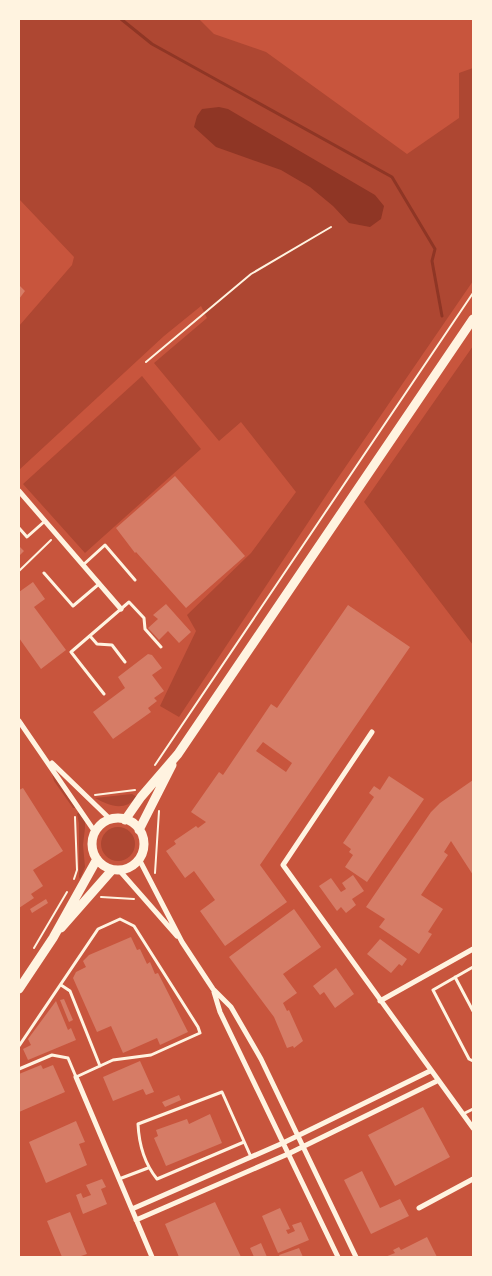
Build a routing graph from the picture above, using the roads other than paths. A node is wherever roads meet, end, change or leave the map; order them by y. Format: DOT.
graph roads {
  1 [pos="473,319"];
  2 [pos="19,491"];
  3 [pos="45,521"];
  4 [pos="19,528"];
  5 [pos="83,565"];
  6 [pos="44,573"];
  7 [pos="134,580"];
  8 [pos="99,584"];
  9 [pos="121,609"];
  10 [pos="90,636"];
  11 [pos="161,647"];
  12 [pos="125,662"];
  13 [pos="104,694"];
  14 [pos="19,722"];
  15 [pos="372,732"];
  16 [pos="43,754"];
  17 [pos="178,754"];
  18 [pos="111,820"];
  19 [pos="125,820"];
  20 [pos="139,830"];
  21 [pos="95,832"];
  22 [pos="97,859"];
  23 [pos="139,859"];
  24 [pos="115,870"];
  25 [pos="53,938"];
  26 [pos="182,942"];
  27 [pos="473,949"];
  28 [pos="473,967"];
  29 [pos="455,977"];
  30 [pos="61,985"];
  31 [pos="19,989"];
  32 [pos="213,989"];
  33 [pos="380,1001"];
  34 [pos="473,1011"];
  35 [pos="19,1046"];
  36 [pos="473,1061"];
  37 [pos="100,1066"];
  38 [pos="19,1069"];
  39 [pos="430,1071"];
  40 [pos="76,1077"];
  41 [pos="438,1081"];
  42 [pos="473,1109"];
  43 [pos="463,1114"];
  44 [pos="473,1128"];
  45 [pos="298,1136"];
  46 [pos="244,1142"];
  47 [pos="283,1143"];
  48 [pos="303,1147"];
  49 [pos="288,1154"];
  50 [pos="251,1157"];
  51 [pos="148,1168"];
  52 [pos="119,1179"];
  53 [pos="473,1179"];
  54 [pos="419,1208"];
  55 [pos="132,1209"];
  56 [pos="136,1220"];
  57 [pos="152,1257"];
  58 [pos="338,1257"];
  59 [pos="356,1257"];
  1 -- 17 [label="main road"];
  2 -- 3 [label="street"];
  3 -- 4 [label="lane"];
  3 -- 5 [label="street"];
  5 -- 7 [label="lane"];
  5 -- 8 [label="street"];
  6 -- 8 [label="lane"];
  8 -- 9 [label="street"];
  9 -- 10 [label="lane"];
  9 -- 11 [label="lane"];
  10 -- 12 [label="lane"];
  10 -- 13 [label="lane"];
  14 -- 16 [label="street"];
  15 -- 33 [label="street"];
  16 -- 18 [label="street"];
  16 -- 21 [label="street"];
  17 -- 19 [label="main road"];
  17 -- 20 [label="main road"];
  18 -- 19 [label="main road"];
  18 -- 21 [label="main road"];
  19 -- 20 [label="main road"];
  20 -- 23 [label="main road"];
  21 -- 22 [label="main road"];
  22 -- 24 [label="main road"];
  22 -- 25 [label="main road"];
  23 -- 24 [label="main road"];
  23 -- 26 [label="street"];
  24 -- 25 [label="main road"];
  24 -- 26 [label="street"];
  25 -- 31 [label="main road"];
  26 -- 32 [label="street"];
  27 -- 33 [label="street"];
  28 -- 29 [label="lane"];
  29 -- 34 [label="lane"];
  29 -- 36 [label="lane"];
  30 -- 35 [label="lane"];
  30 -- 37 [label="lane"];
  30 -- 37 [label="lane"];
  32 -- 45 [label="street"];
  32 -- 47 [label="street"];
  33 -- 39 [label="street"];
  37 -- 40 [label="lane"];
  38 -- 40 [label="lane"];
  39 -- 41 [label="street"];
  39 -- 45 [label="street"];
  40 -- 52 [label="street"];
  41 -- 43 [label="street"];
  41 -- 48 [label="street"];
  42 -- 43 [label="lane"];
  43 -- 44 [label="street"];
  45 -- 47 [label="street"];
  45 -- 48 [label="street"];
  46 -- 50 [label="lane"];
  46 -- 51 [label="lane"];
  46 -- 51 [label="lane"];
  47 -- 49 [label="street"];
  47 -- 50 [label="street"];
  48 -- 49 [label="street"];
  48 -- 59 [label="street"];
  49 -- 56 [label="street"];
  49 -- 58 [label="street"];
  50 -- 55 [label="street"];
  51 -- 52 [label="lane"];
  52 -- 55 [label="street"];
  53 -- 54 [label="street"];
  55 -- 56 [label="street"];
  56 -- 57 [label="street"];
}
